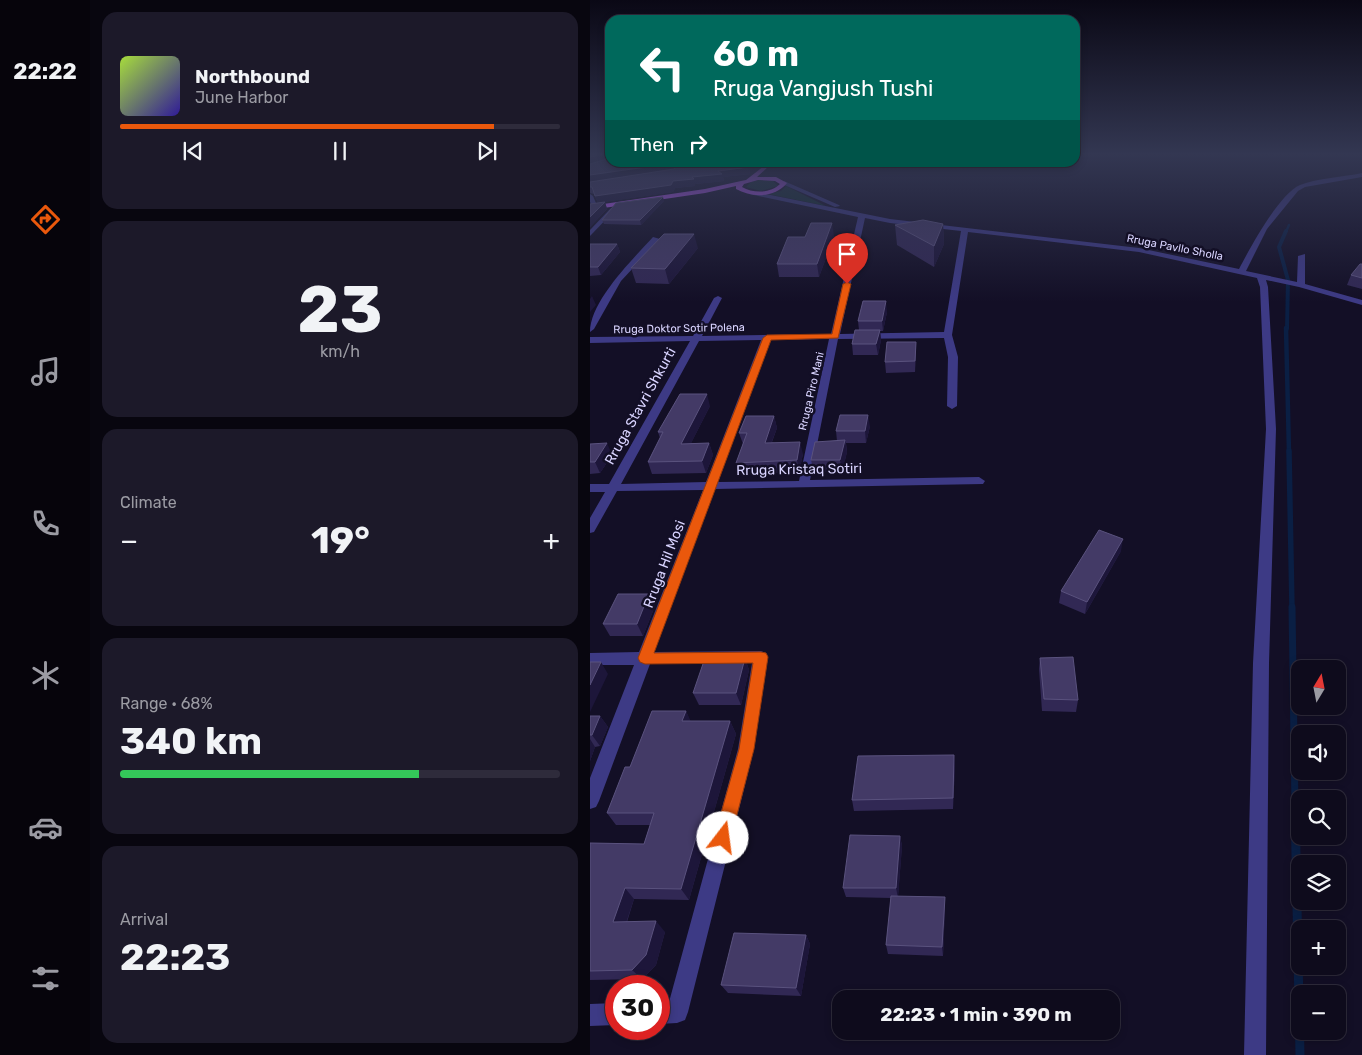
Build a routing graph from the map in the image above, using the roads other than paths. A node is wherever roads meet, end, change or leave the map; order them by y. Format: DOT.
graph roads {
  1 [pos="618,203"];
  2 [pos="805,203"];
  3 [pos="834,203"];
  4 [pos="1285,203"];
  5 [pos="613,204"];
  6 [pos="593,207"];
  7 [pos="862,215"];
  8 [pos="965,229"];
  9 [pos="590,234"];
  10 [pos="656,239"];
  11 [pos="1302,256"];
  12 [pos="1241,272"];
  13 [pos="1269,278"];
  14 [pos="1301,285"];
  15 [pos="718,298"];
  16 [pos="1362,302"];
  17 [pos="590,329"];
  18 [pos="948,335"];
  19 [pos="835,336"];
  20 [pos="767,338"];
  21 [pos="693,339"];
  22 [pos="590,340"];
  23 [pos="952,406"];
  24 [pos="978,481"];
  25 [pos="804,484"];
  26 [pos="711,486"];
  27 [pos="590,488"];
  28 [pos="612,488"];
  29 [pos="590,529"];
  30 [pos="645,658"];
  31 [pos="590,659"];
  32 [pos="590,801"];
  33 [pos="670,1005"];
  34 [pos="605,1014"];
  35 [pos="590,1015"];
  36 [pos="1255,1055"];
  1 -- 5 [label="main road"];
  2 -- 7 [label="street, Rruga Pavllo Sholla"];
  3 -- 7 [label="street, Rruga Pavllo Sholla"];
  4 -- 12 [label="street"];
  5 -- 6 [label="main road"];
  5 -- 9 [label="street"];
  7 -- 8 [label="street, Rruga Pavllo Sholla"];
  7 -- 19 [label="street, Rruga Piro Mani"];
  8 -- 12 [label="street, Rruga Pavllo Sholla"];
  8 -- 18 [label="street"];
  10 -- 17 [label="street"];
  11 -- 14 [label="street"];
  12 -- 13 [label="street, Rruga Pavllo Sholla"];
  13 -- 14 [label="street, Rruga Pavllo Sholla"];
  13 -- 36 [label="street"];
  14 -- 16 [label="street, Rruga Pavllo Sholla"];
  15 -- 21 [label="street, Rruga Stavri Shkurti"];
  18 -- 19 [label="street, Rruga Doktor Sotir Polena"];
  18 -- 23 [label="street"];
  19 -- 20 [label="street, Rruga Doktor Sotir Polena"];
  19 -- 25 [label="street, Rruga Piro Mani"];
  20 -- 21 [label="street, Rruga Doktor Sotir Polena"];
  20 -- 26 [label="street, Rruga Hil Mosi"];
  21 -- 22 [label="street, Rruga Doktor Sotir Polena"];
  21 -- 28 [label="street, Rruga Stavri Shkurti"];
  24 -- 25 [label="street, Rruga Kristaq Sotiri"];
  25 -- 26 [label="street, Rruga Kristaq Sotiri"];
  26 -- 28 [label="street, Rruga Kristaq Sotiri"];
  26 -- 30 [label="street, Rruga Hil Mosi"];
  27 -- 28 [label="street, Rruga Kristaq Sotiri"];
  28 -- 29 [label="street, Rruga Stavri Shkurti"];
  30 -- 31 [label="street"];
  30 -- 32 [label="street, Rruga Hil Mosi"];
  30 -- 33 [label="street"];
  34 -- 35 [label="street"];
}
